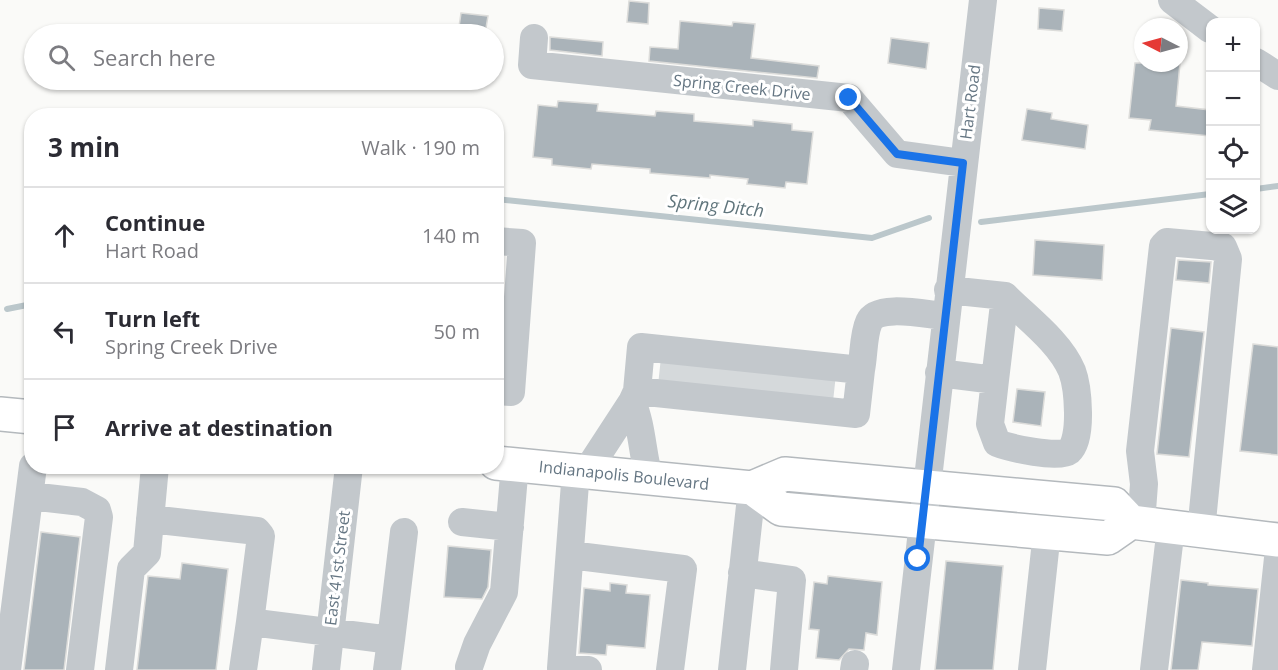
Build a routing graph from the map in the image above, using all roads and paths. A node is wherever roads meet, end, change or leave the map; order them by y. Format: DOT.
graph roads {
  1 [pos="983,0"];
  2 [pos="1172,0"];
  3 [pos="1206,26"];
  4 [pos="533,51"];
  5 [pos="1260,65"];
  6 [pos="1278,76"];
  7 [pos="963,163"];
  8 [pos="504,242"];
  9 [pos="1005,296"];
  10 [pos="947,303"];
  11 [pos="861,370"];
  12 [pos="939,373"];
  13 [pos="747,380"];
  14 [pos="995,381"];
  15 [pos="504,391"];
  16 [pos="634,397"];
  17 [pos="0,414"];
  18 [pos="24,416"];
  19 [pos="506,464"];
  20 [pos="582,471"];
  21 [pos="32,474"];
  22 [pos="153,474"];
  23 [pos="348,474"];
  24 [pos="649,477"];
  25 [pos="926,487"];
  26 [pos="752,488"];
  27 [pos="30,496"];
  28 [pos="150,519"];
  29 [pos="462,522"];
  30 [pos="922,522"];
  31 [pos="1161,526"];
  32 [pos="510,527"];
  33 [pos="404,532"];
  34 [pos="1047,532"];
  35 [pos="1278,540"];
  36 [pos="570,555"];
  37 [pos="1278,558"];
  38 [pos="742,573"];
  39 [pos="250,622"];
  40 [pos="330,633"];
  41 [pos="391,640"];
  42 [pos="469,667"];
  43 [pos="7,670"];
  44 [pos="80,670"];
  45 [pos="119,670"];
  46 [pos="243,670"];
  47 [pos="326,670"];
  48 [pos="387,670"];
  49 [pos="588,670"];
  50 [pos="670,670"];
  51 [pos="732,670"];
  52 [pos="784,670"];
  53 [pos="906,670"];
  54 [pos="1032,670"];
  55 [pos="1154,670"];
  56 [pos="1266,670"];
  1 -- 7 [label="street, Hart Road"];
  2 -- 3 [label="street"];
  4 -- 7 [label="street, Spring Creek Drive"];
  5 -- 6 [label="street"];
  7 -- 10 [label="street, Hart Road"];
  8 -- 15 [label="street"];
  9 -- 10 [label="street"];
  9 -- 14 [label="street"];
  9 -- 14 [label="street"];
  10 -- 11 [label="street"];
  10 -- 12 [label="street, Hart Road"];
  11 -- 13 [label="street"];
  11 -- 13 [label="street"];
  12 -- 14 [label="street"];
  12 -- 25 [label="street, Hart Road"];
  13 -- 16 [label="street"];
  13 -- 16 [label="street"];
  16 -- 20 [label="street"];
  16 -- 24 [label="street"];
  17 -- 18 [label="highway"];
  19 -- 20 [label="highway, Indianapolis Boulevard"];
  19 -- 32 [label="street"];
  20 -- 24 [label="highway, Indianapolis Boulevard"];
  20 -- 36 [label="street"];
  21 -- 27 [label="street"];
  22 -- 28 [label="street"];
  23 -- 40 [label="street, East 41st Street"];
  24 -- 26 [label="highway, Indianapolis Boulevard"];
  25 -- 26 [label="highway, Indianapolis Boulevard"];
  25 -- 30 [label="street, Hart Road"];
  25 -- 31 [label="highway, Indianapolis Boulevard"];
  26 -- 30 [label="highway, Indianapolis Boulevard"];
  26 -- 38 [label="street"];
  27 -- 43 [label="street"];
  27 -- 44 [label="street"];
  28 -- 39 [label="street"];
  28 -- 45 [label="street"];
  29 -- 32 [label="street"];
  30 -- 34 [label="highway, Indianapolis Boulevard"];
  30 -- 53 [label="street, Hart Road"];
  31 -- 31 [label="street"];
  31 -- 34 [label="highway, Indianapolis Boulevard"];
  31 -- 35 [label="highway"];
  31 -- 55 [label="street"];
  32 -- 42 [label="street"];
  33 -- 41 [label="street"];
  34 -- 54 [label="street"];
  36 -- 49 [label="street"];
  36 -- 50 [label="street"];
  37 -- 56 [label="street"];
  38 -- 51 [label="street"];
  38 -- 52 [label="street"];
  39 -- 40 [label="street"];
  39 -- 46 [label="street"];
  40 -- 41 [label="street"];
  40 -- 47 [label="street, East 41st Street"];
  41 -- 48 [label="street"];
}
